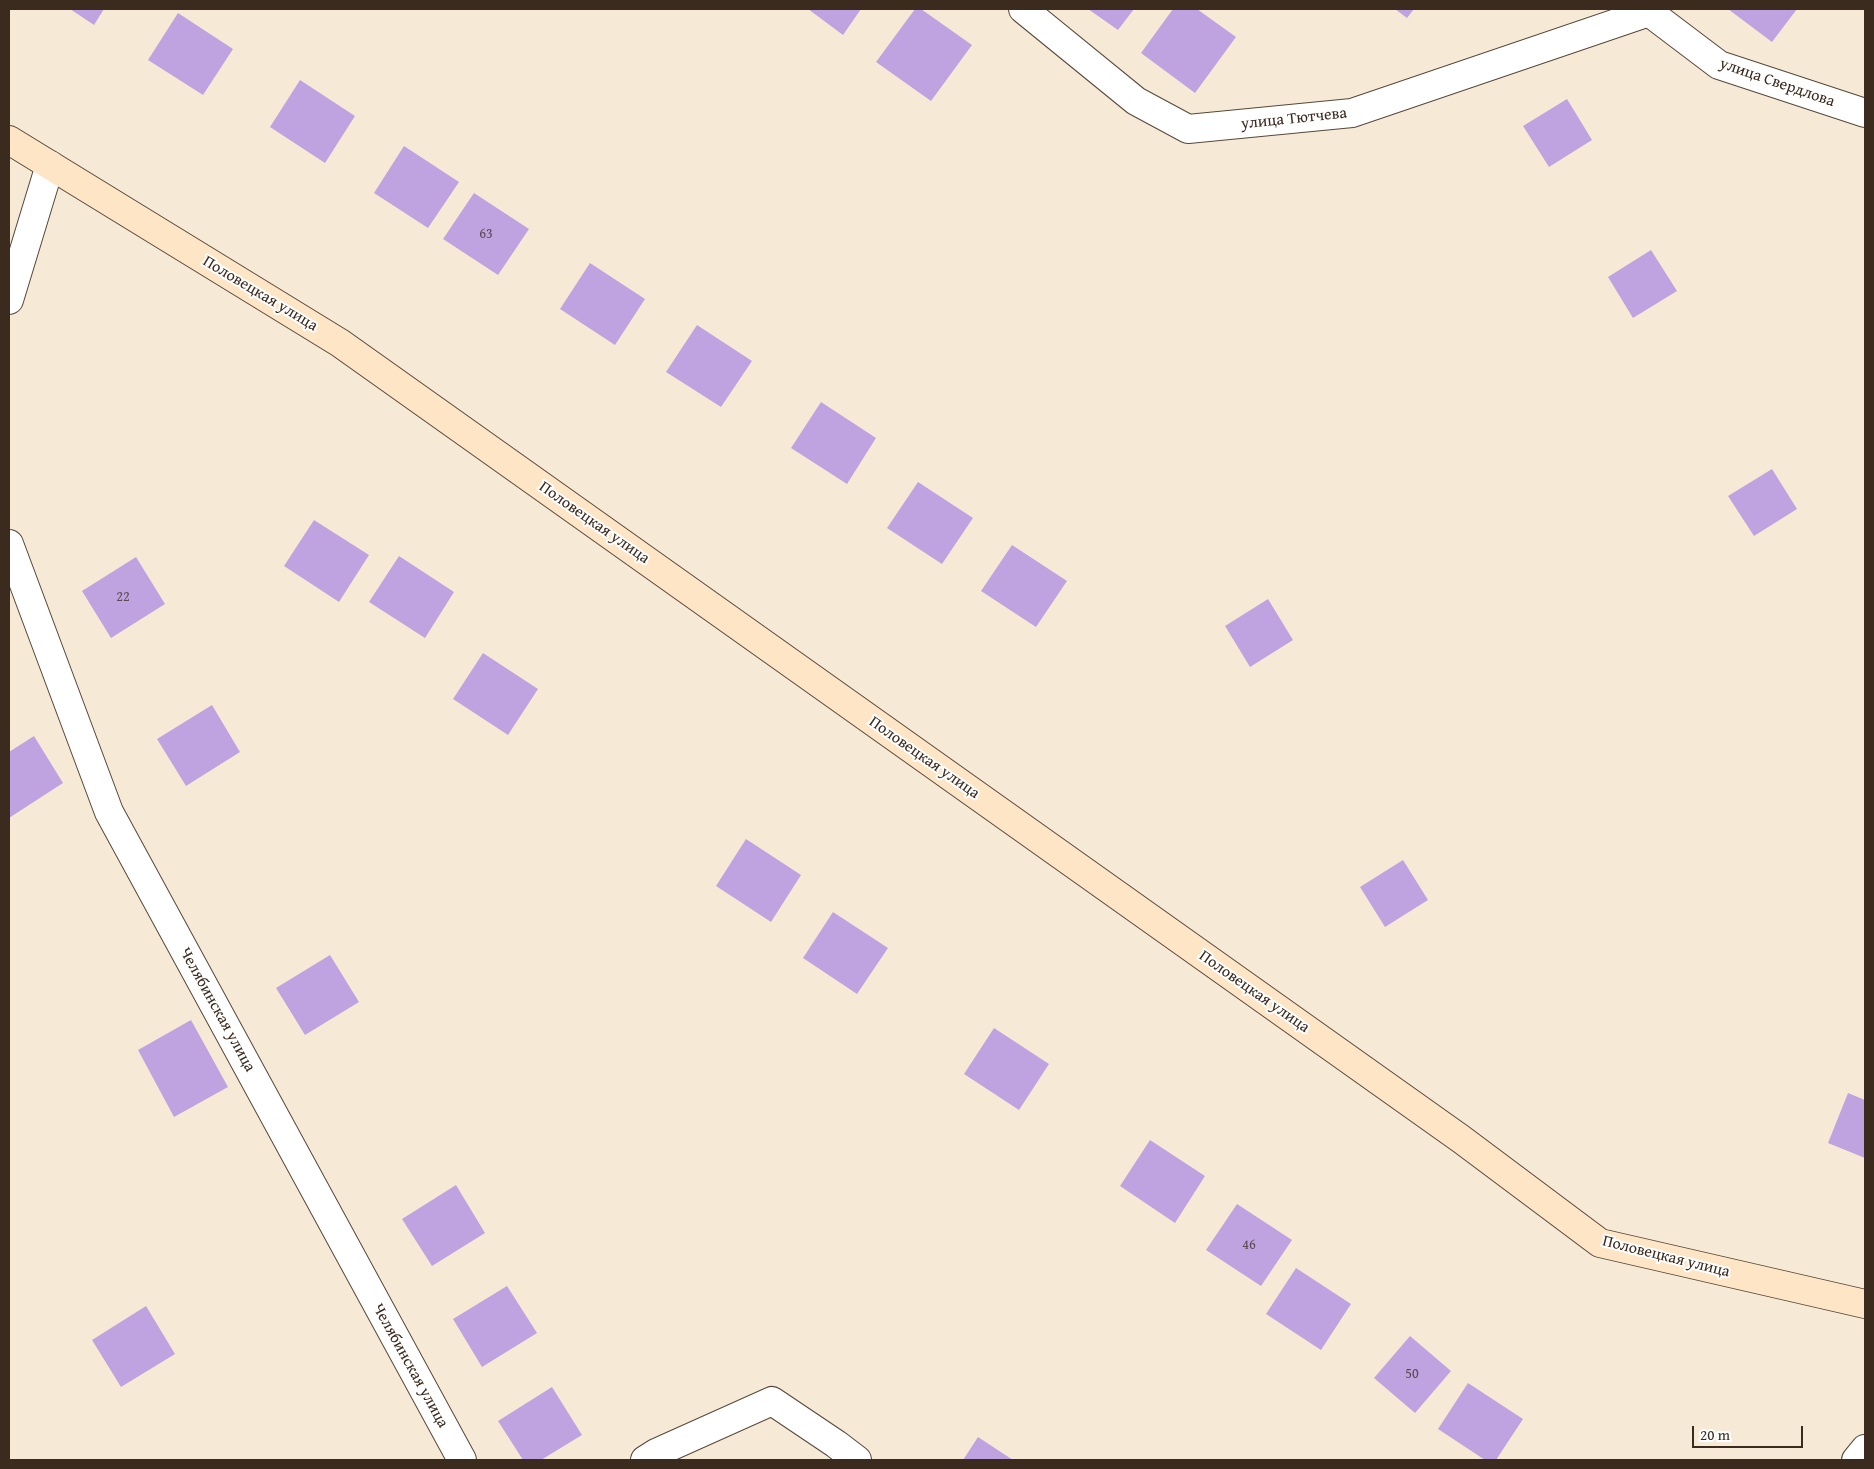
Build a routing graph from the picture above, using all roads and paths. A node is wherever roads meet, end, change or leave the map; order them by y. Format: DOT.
graph roads {
  1 [pos="1023,9"];
  2 [pos="1647,10"];
  3 [pos="1865,113"];
  4 [pos="9,140"];
  5 [pos="50,165"];
  6 [pos="9,300"];
  7 [pos="9,544"];
  8 [pos="1865,1304"];
  9 [pos="1865,1449"];
  10 [pos="653,1458"];
  11 [pos="462,1460"];
  12 [pos="857,1460"];
  13 [pos="1856,1460"];
  1 -- 2 [label="street, улица Тютчева"];
  2 -- 3 [label="street, улица Свердлова"];
  4 -- 5 [label="street, Половецкая улица"];
  5 -- 6 [label="street"];
  5 -- 8 [label="street, Половецкая улица"];
  7 -- 11 [label="street, Челябинская улица"];
  9 -- 13 [label="street"];
  10 -- 12 [label="street"];
}
